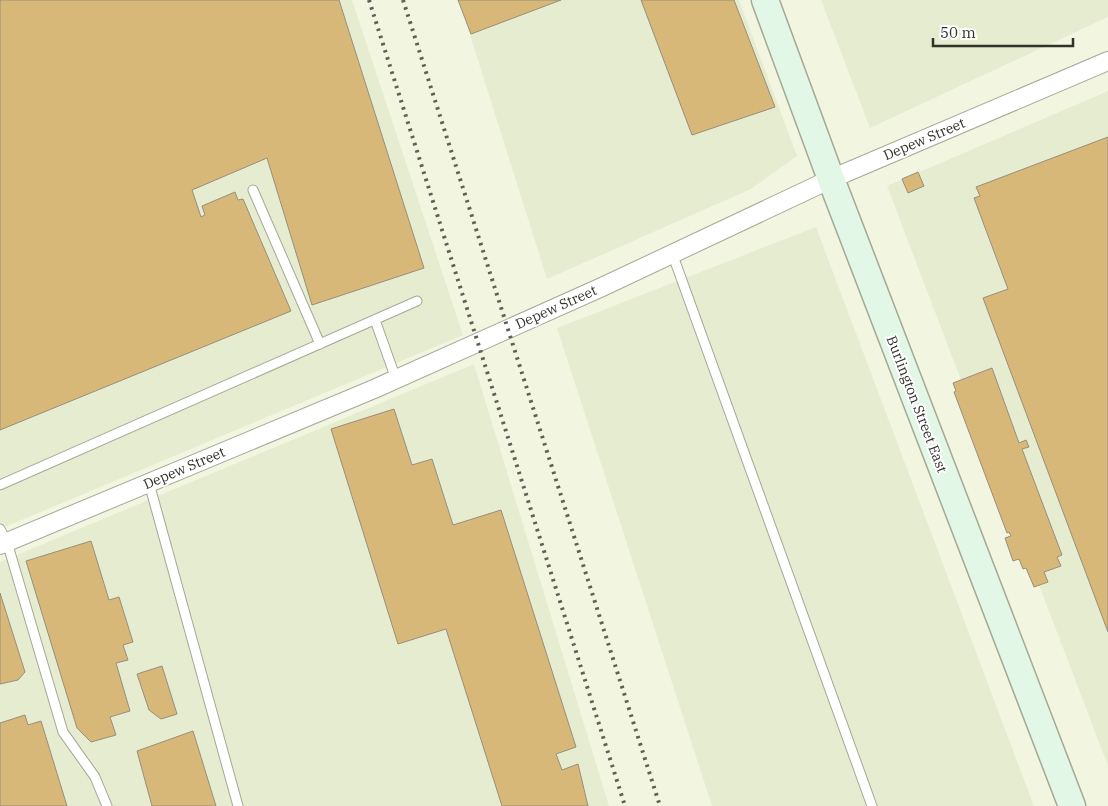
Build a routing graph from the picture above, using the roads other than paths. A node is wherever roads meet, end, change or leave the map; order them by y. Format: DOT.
graph roads {
  1 [pos="766,0"];
  2 [pos="1108,61"];
  3 [pos="831,178"];
  4 [pos="253,190"];
  5 [pos="672,253"];
  6 [pos="417,301"];
  7 [pos="375,320"];
  8 [pos="320,344"];
  9 [pos="396,379"];
  10 [pos="149,483"];
  11 [pos="0,485"];
  12 [pos="2,539"];
  13 [pos="107,806"];
  14 [pos="238,806"];
  15 [pos="872,806"];
  16 [pos="1072,806"];
  1 -- 3 [label="main road, Burlington Street East"];
  2 -- 3 [label="street, Depew Street"];
  3 -- 5 [label="street, Depew Street"];
  3 -- 16 [label="main road, Burlington Street East"];
  4 -- 8 [label="lane"];
  5 -- 9 [label="street, Depew Street"];
  5 -- 15 [label="lane"];
  6 -- 7 [label="lane"];
  7 -- 8 [label="lane"];
  7 -- 9 [label="lane"];
  8 -- 11 [label="lane"];
  9 -- 10 [label="street, Depew Street"];
  10 -- 12 [label="street, Depew Street"];
  10 -- 14 [label="lane"];
  12 -- 13 [label="lane"];
}
